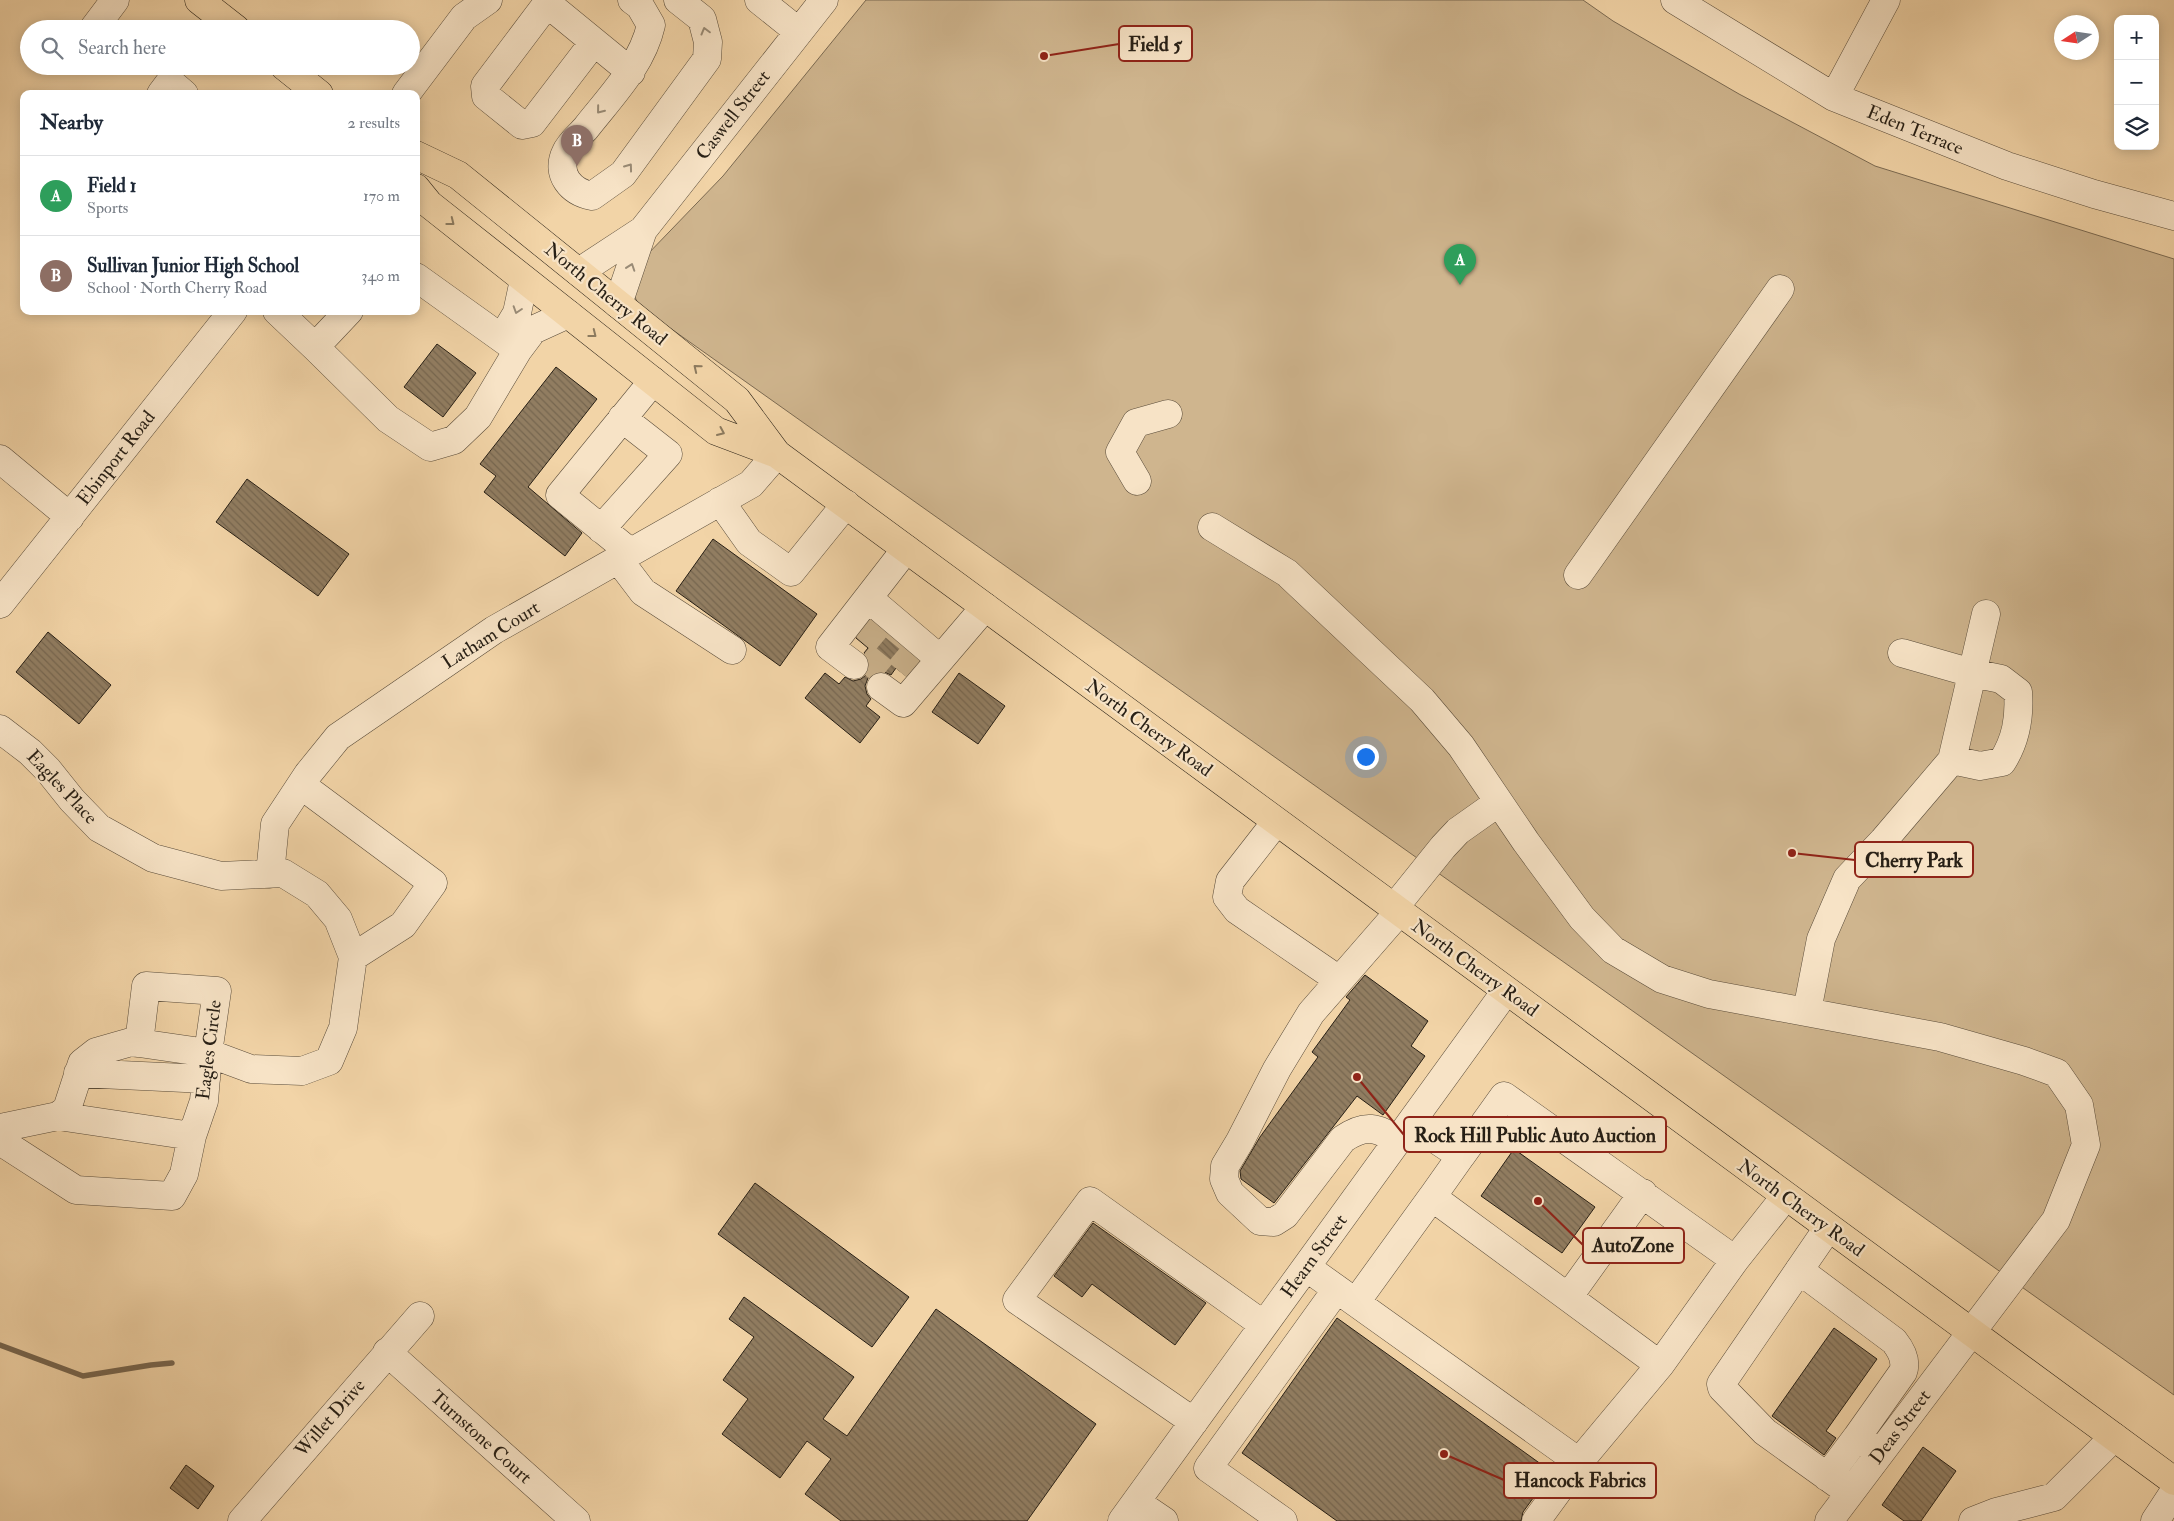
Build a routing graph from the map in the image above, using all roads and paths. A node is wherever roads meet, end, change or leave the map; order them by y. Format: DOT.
graph roads {
  1 [pos="115,0"];
  2 [pos="199,0"];
  3 [pos="488,0"];
  4 [pos="632,0"];
  5 [pos="678,0"];
  6 [pos="759,0"];
  7 [pos="822,0"];
  8 [pos="1676,0"];
  9 [pos="1886,0"];
  10 [pos="464,9"];
  11 [pos="100,20"];
  12 [pos="225,20"];
  13 [pos="799,32"];
  14 [pos="594,42"];
  15 [pos="631,72"];
  16 [pos="420,73"];
  17 [pos="295,75"];
  18 [pos="419,75"];
  19 [pos="164,90"];
  20 [pos="179,90"];
  21 [pos="314,90"];
  22 [pos="409,90"];
  23 [pos="1834,97"];
  24 [pos="420,157"];
  25 [pos="420,193"];
  26 [pos="2171,208"];
  27 [pos="643,230"];
  28 [pos="579,272"];
  29 [pos="420,280"];
  30 [pos="524,280"];
  31 [pos="1780,289"];
  32 [pos="618,304"];
  33 [pos="568,314"];
  34 [pos="229,315"];
  35 [pos="281,315"];
  36 [pos="345,315"];
  37 [pos="510,344"];
  38 [pos="315,347"];
  39 [pos="653,381"];
  40 [pos="1168,414"];
  41 [pos="622,418"];
  42 [pos="777,454"];
  43 [pos="0,459"];
  44 [pos="1137,481"];
  45 [pos="720,501"];
  46 [pos="846,504"];
  47 [pos="70,517"];
  48 [pos="1212,527"];
  49 [pos="602,529"];
  50 [pos="906,549"];
  51 [pos="624,556"];
  52 [pos="1578,575"];
  53 [pos="0,604"];
  54 [pos="985,607"];
  55 [pos="1986,614"];
  56 [pos="732,650"];
  57 [pos="1902,653"];
  58 [pos="1972,673"];
  59 [pos="0,729"];
  60 [pos="1952,760"];
  61 [pos="302,785"];
  62 [pos="1499,802"];
  63 [pos="1276,822"];
  64 [pos="270,874"];
  65 [pos="1397,910"];
  66 [pos="352,956"];
  67 [pos="1339,980"];
  68 [pos="1506,991"];
  69 [pos="1807,1011"];
  70 [pos="139,1043"];
  71 [pos="208,1052"];
  72 [pos="78,1073"];
  73 [pos="206,1079"];
  74 [pos="58,1116"];
  75 [pos="0,1128"];
  76 [pos="1405,1131"];
  77 [pos="192,1136"];
  78 [pos="0,1141"];
  79 [pos="1461,1156"];
  80 [pos="1643,1193"];
  81 [pos="1432,1197"];
  82 [pos="1785,1197"];
  83 [pos="1828,1228"];
  84 [pos="1735,1260"];
  85 [pos="1306,1268"];
  86 [pos="1799,1270"];
  87 [pos="1346,1295"];
  88 [pos="1569,1296"];
  89 [pos="420,1316"];
  90 [pos="1264,1325"];
  91 [pos="1970,1332"];
  92 [pos="387,1352"];
  93 [pos="1660,1365"];
  94 [pos="1194,1422"];
  95 [pos="1857,1437"];
  96 [pos="2114,1437"];
  97 [pos="1177,1444"];
  98 [pos="1880,1453"];
  99 [pos="1579,1462"];
  100 [pos="1208,1468"];
  101 [pos="1827,1477"];
  102 [pos="2174,1481"];
  103 [pos="2174,1492"];
  104 [pos="1129,1511"];
  105 [pos="1844,1511"];
  106 [pos="242,1521"];
  107 [pos="576,1521"];
  108 [pos="1164,1521"];
  109 [pos="1283,1521"];
  110 [pos="1536,1521"];
  111 [pos="1973,1521"];
  112 [pos="2155,1521"];
  1 -- 11 [label="street"];
  2 -- 12 [label="main road"];
  3 -- 10 [label="street"];
  4 -- 15 [label="street"];
  15 -- 5 [label="street, one-way"];
  6 -- 13 [label="street"];
  7 -- 13 [label="street, Caswell Street"];
  8 -- 23 [label="street, Eden Terrace"];
  9 -- 23 [label="street"];
  10 -- 16 [label="street"];
  13 -- 27 [label="street, Caswell Street"];
  14 -- 15 [label="street"];
  17 -- 21 [label="main road"];
  18 -- 22 [label="street"];
  19 -- 20 [label="street"];
  23 -- 26 [label="street, Eden Terrace"];
  24 -- 28 [label="main road, North Cherry Road"];
  25 -- 30 [label="main road, North Cherry Road, one-way"];
  27 -- 28 [label="street, Caswell Street"];
  32 -- 27 [label="street, Caswell Street, one-way"];
  28 -- 32 [label="main road, North Cherry Road"];
  29 -- 37 [label="street"];
  30 -- 33 [label="main road, North Cherry Road"];
  30 -- 37 [label="street, one-way"];
  31 -- 52 [label="street"];
  42 -- 32 [label="main road, North Cherry Road, one-way"];
  33 -- 37 [label="street"];
  33 -- 39 [label="main road, North Cherry Road, one-way"];
  34 -- 47 [label="street, Ebinport Road"];
  35 -- 38 [label="street"];
  36 -- 38 [label="street"];
  37 -- 38 [label="street"];
  39 -- 41 [label="street"];
  39 -- 42 [label="main road, North Cherry Road, one-way"];
  40 -- 44 [label="street"];
  41 -- 49 [label="street"];
  41 -- 49 [label="street"];
  42 -- 45 [label="street, Latham Court"];
  42 -- 46 [label="main road, North Cherry Road"];
  43 -- 47 [label="street"];
  45 -- 46 [label="street"];
  45 -- 51 [label="street, Latham Court"];
  46 -- 50 [label="main road, North Cherry Road"];
  47 -- 53 [label="street, Ebinport Road"];
  48 -- 62 [label="street, Deas Street"];
  49 -- 51 [label="street"];
  50 -- 54 [label="main road, North Cherry Road"];
  50 -- 54 [label="street"];
  51 -- 56 [label="street"];
  51 -- 61 [label="street, Latham Court"];
  54 -- 63 [label="main road, North Cherry Road"];
  55 -- 58 [label="street"];
  57 -- 58 [label="street"];
  58 -- 60 [label="street"];
  58 -- 60 [label="street"];
  59 -- 64 [label="street, Eagles Place"];
  60 -- 69 [label="street"];
  61 -- 64 [label="street, Latham Court"];
  61 -- 66 [label="street"];
  62 -- 65 [label="street"];
  62 -- 69 [label="street, Deas Street"];
  63 -- 65 [label="main road, North Cherry Road"];
  63 -- 67 [label="street"];
  64 -- 66 [label="street, Eagles Place"];
  65 -- 67 [label="street"];
  65 -- 68 [label="main road, North Cherry Road"];
  66 -- 71 [label="street, Eagles Place"];
  67 -- 76 [label="street"];
  68 -- 76 [label="street, Hearn Street"];
  68 -- 82 [label="main road, North Cherry Road"];
  69 -- 91 [label="street, Deas Street"];
  70 -- 71 [label="street, Eagles Place"];
  70 -- 71 [label="street, Eagles Circle"];
  70 -- 72 [label="street"];
  71 -- 73 [label="street, Eagles Circle"];
  72 -- 73 [label="street"];
  72 -- 74 [label="street"];
  73 -- 77 [label="street, Eagles Circle"];
  74 -- 75 [label="street"];
  74 -- 77 [label="street"];
  76 -- 79 [label="street"];
  76 -- 85 [label="street, Hearn Street"];
  77 -- 78 [label="street, Eagles Circle"];
  79 -- 80 [label="street"];
  79 -- 81 [label="street"];
  80 -- 84 [label="street"];
  80 -- 88 [label="street"];
  81 -- 87 [label="street"];
  81 -- 88 [label="street"];
  82 -- 83 [label="main road, North Cherry Road"];
  82 -- 84 [label="street"];
  83 -- 86 [label="street"];
  83 -- 91 [label="main road, North Cherry Road"];
  84 -- 93 [label="street"];
  85 -- 87 [label="street"];
  85 -- 90 [label="street, Hearn Street"];
  86 -- 95 [label="street"];
  86 -- 101 [label="street"];
  87 -- 99 [label="street"];
  87 -- 100 [label="street"];
  88 -- 93 [label="street"];
  89 -- 92 [label="street, Willet Drive"];
  90 -- 94 [label="street, Hearn Street"];
  90 -- 94 [label="street"];
  91 -- 96 [label="main road, North Cherry Road"];
  91 -- 98 [label="street, Deas Street"];
  92 -- 106 [label="street, Willet Drive"];
  92 -- 107 [label="street, Turnstone Court"];
  93 -- 99 [label="street"];
  94 -- 97 [label="street, Hearn Street"];
  95 -- 98 [label="street"];
  95 -- 101 [label="street"];
  96 -- 102 [label="main road, North Cherry Road"];
  96 -- 111 [label="street"];
  97 -- 100 [label="street"];
  97 -- 104 [label="street, Hearn Street"];
  98 -- 105 [label="street, Deas Street"];
  99 -- 110 [label="street"];
  100 -- 109 [label="street"];
  101 -- 105 [label="street"];
  103 -- 112 [label="street"];
  104 -- 108 [label="street"];
}
